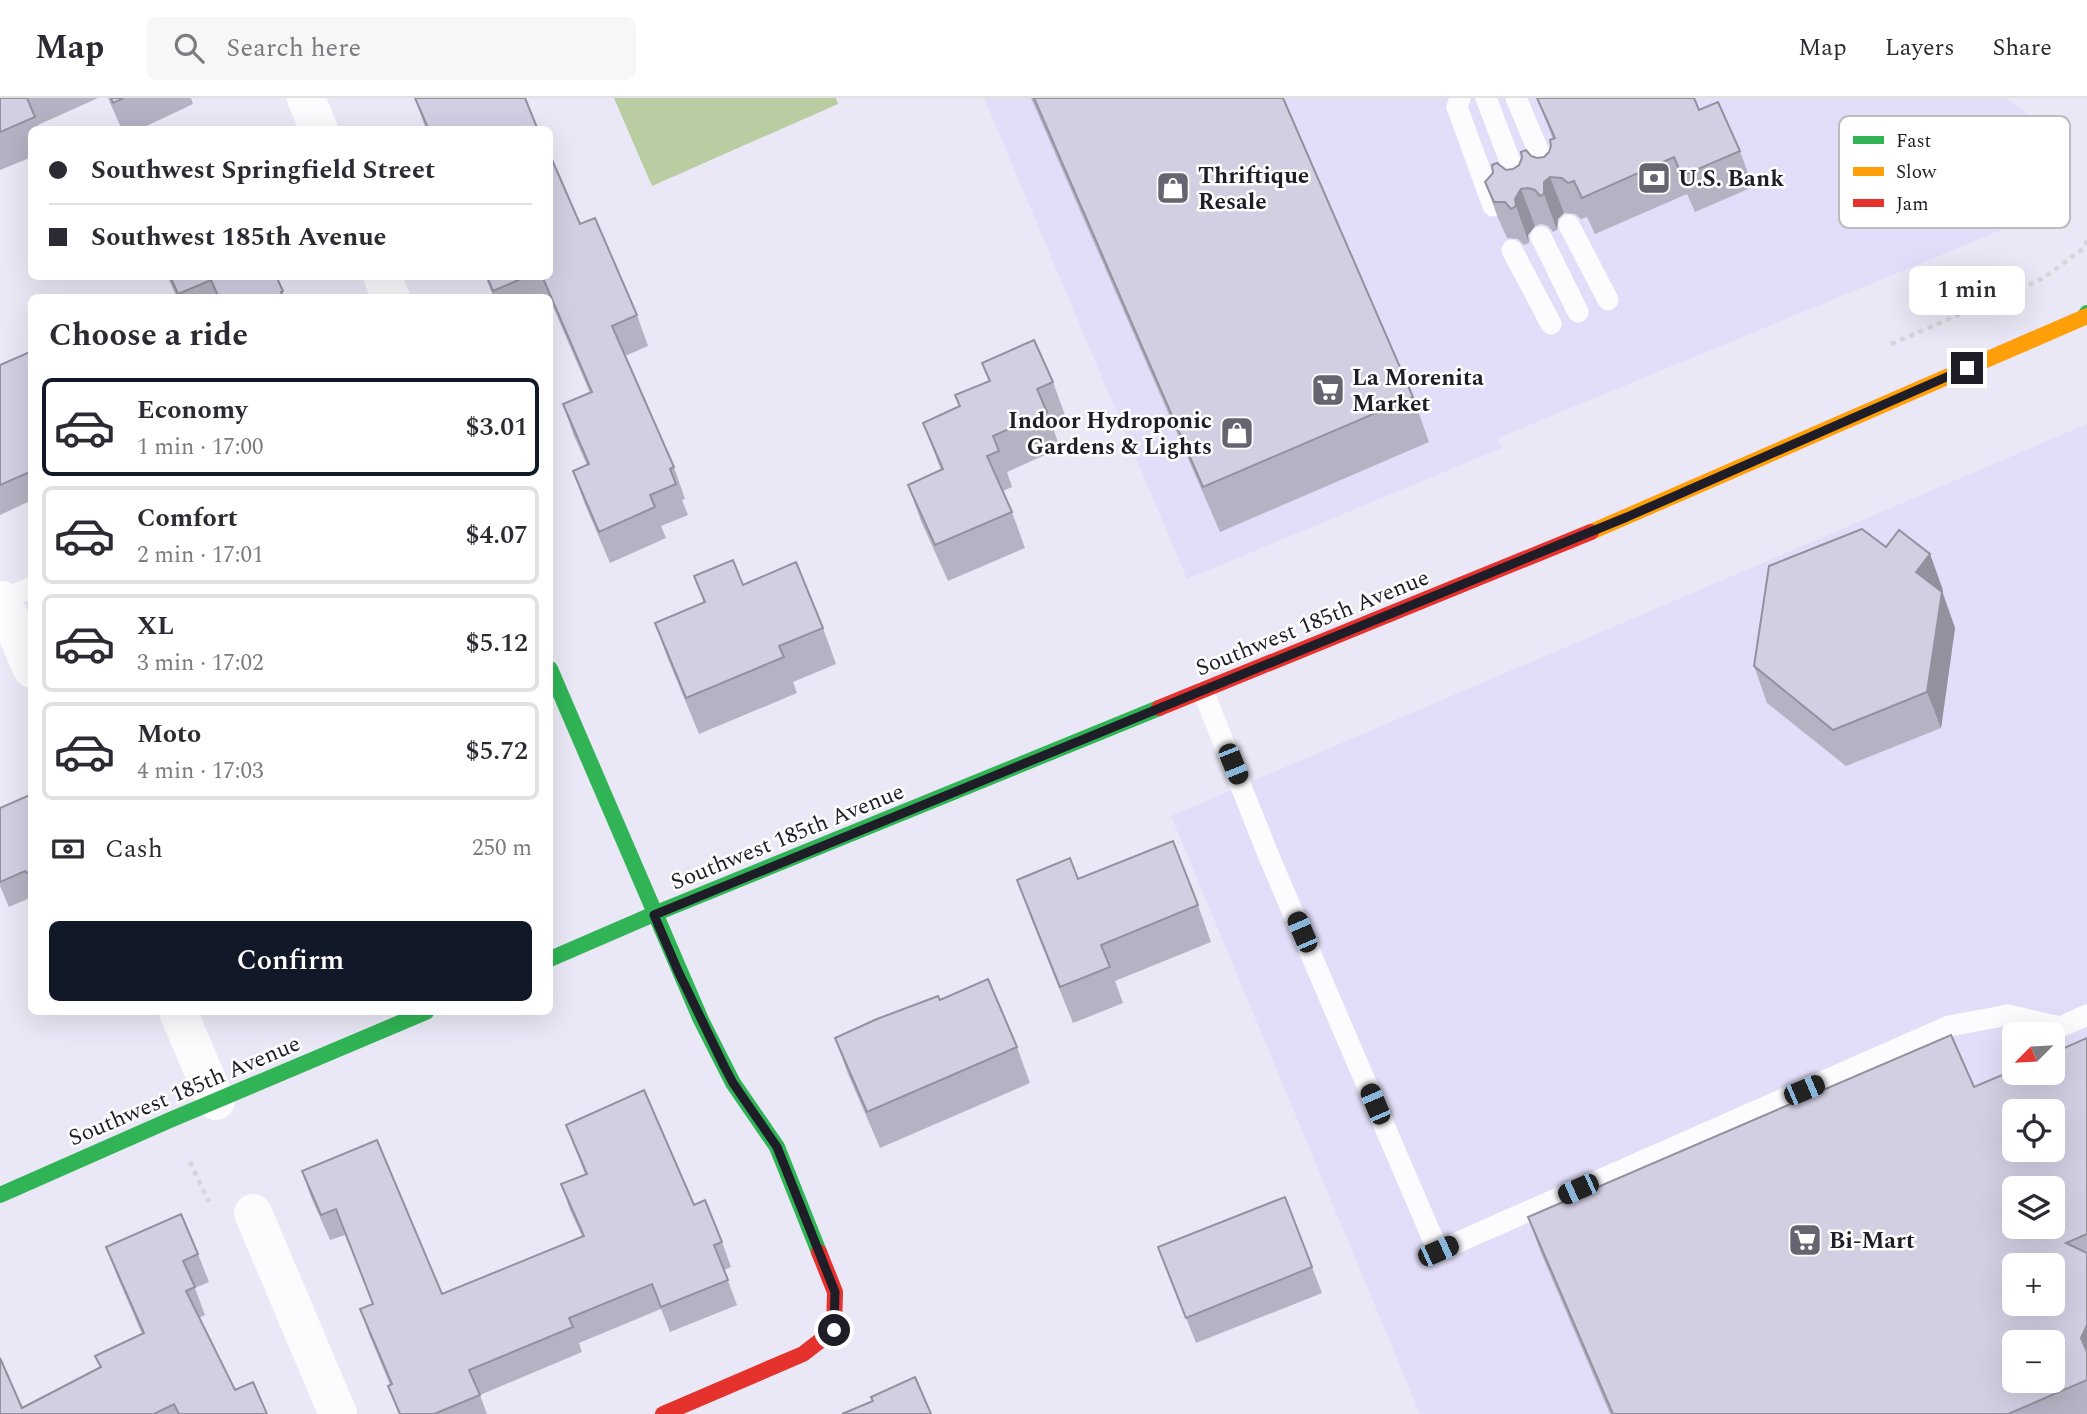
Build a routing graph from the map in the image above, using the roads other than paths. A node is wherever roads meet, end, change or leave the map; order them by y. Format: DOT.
graph roads {
  1 [pos="306,98"];
  2 [pos="1460,98"];
  3 [pos="1486,98"];
  4 [pos="1516,98"];
  5 [pos="317,126"];
  6 [pos="1550,181"];
  7 [pos="1522,194"];
  8 [pos="1493,206"];
  9 [pos="1569,225"];
  10 [pos="1541,237"];
  11 [pos="1512,250"];
  12 [pos="1608,300"];
  13 [pos="1578,312"];
  14 [pos="2086,315"];
  15 [pos="1551,324"];
  16 [pos="11,596"];
  17 [pos="28,655"];
  18 [pos="553,676"];
  19 [pos="1203,691"];
  20 [pos="654,915"];
  21 [pos="553,958"];
  22 [pos="179,1015"];
  23 [pos="419,1015"];
  24 [pos="2087,1015"];
  25 [pos="216,1101"];
  26 [pos="0,1195"];
  27 [pos="253,1213"];
  28 [pos="338,1414"];
  29 [pos="663,1414"];
  1 -- 5 [label="street"];
  2 -- 8 [label="lane"];
  3 -- 7 [label="lane"];
  4 -- 6 [label="lane"];
  9 -- 12 [label="lane"];
  10 -- 13 [label="lane"];
  11 -- 15 [label="lane"];
  14 -- 19 [label="main road, Southwest 185th Avenue"];
  16 -- 17 [label="street"];
  18 -- 20 [label="main road"];
  19 -- 20 [label="main road, Southwest 185th Avenue"];
  19 -- 24 [label="lane"];
  20 -- 21 [label="main road, Southwest 185th Avenue"];
  20 -- 29 [label="main road"];
  22 -- 25 [label="street"];
  23 -- 25 [label="main road, Southwest 185th Avenue"];
  25 -- 26 [label="main road, Southwest 185th Avenue"];
  27 -- 28 [label="street"];
}
